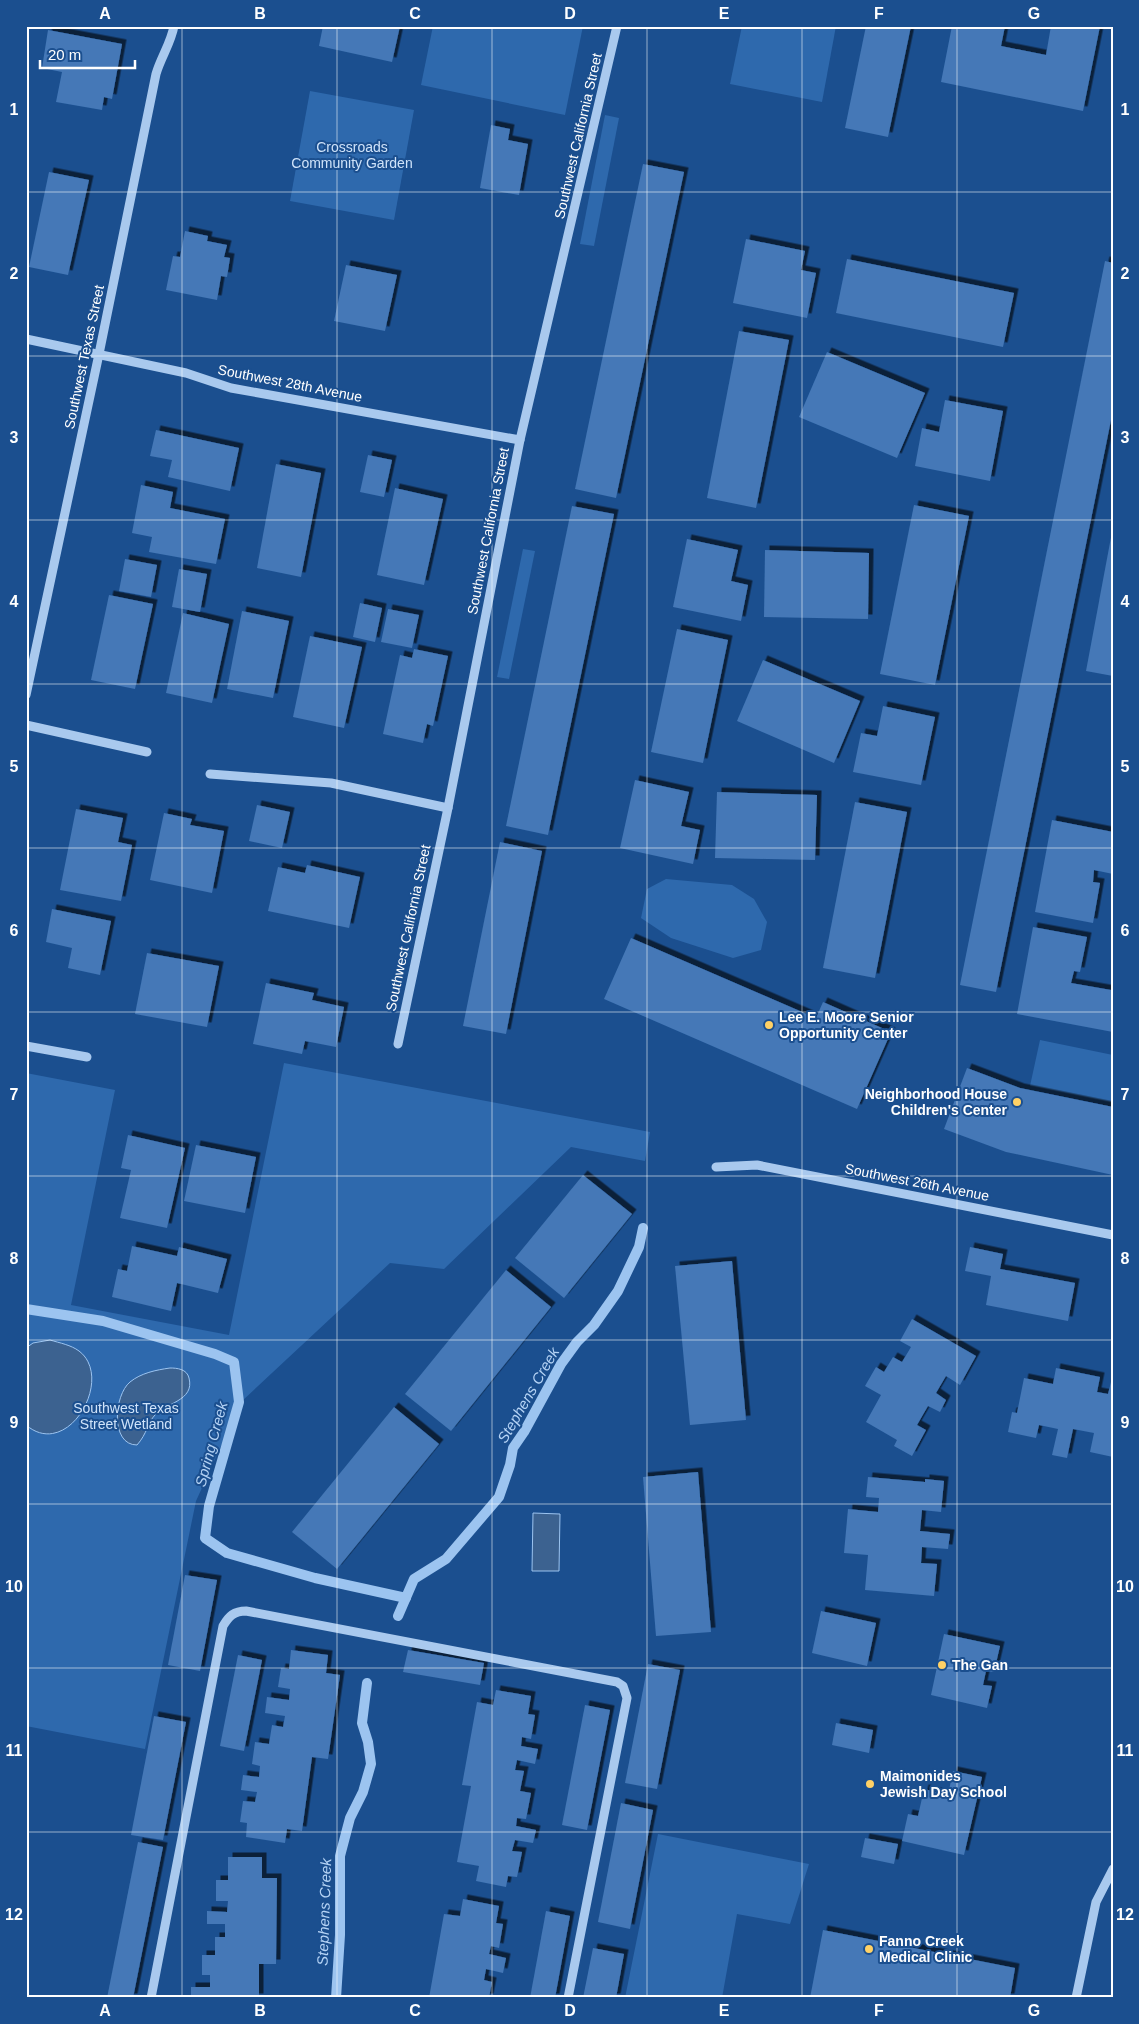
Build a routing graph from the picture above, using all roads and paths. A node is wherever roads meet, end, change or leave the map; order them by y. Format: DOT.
graph roads {
  1 [pos="174,26"];
  2 [pos="617,26"];
  3 [pos="26,339"];
  4 [pos="99,354"];
  5 [pos="520,440"];
  6 [pos="26,695"];
  7 [pos="26,725"];
  8 [pos="147,752"];
  9 [pos="210,774"];
  10 [pos="448,808"];
  11 [pos="398,1044"];
  12 [pos="26,1046"];
  13 [pos="87,1057"];
  14 [pos="716,1167"];
  15 [pos="1113,1235"];
  16 [pos="1113,1869"];
  17 [pos="151,1998"];
  18 [pos="568,1998"];
  19 [pos="1076,1998"];
  1 -- 4 [label="street, Southwest Texas Street"];
  2 -- 5 [label="street, Southwest California Street"];
  3 -- 4 [label="street, Southwest 28th Avenue"];
  4 -- 5 [label="street, Southwest 28th Avenue"];
  4 -- 6 [label="street, Southwest Texas Street"];
  5 -- 10 [label="street, Southwest California Street"];
  7 -- 8 [label="street"];
  9 -- 10 [label="street"];
  10 -- 11 [label="street, Southwest California Street"];
  12 -- 13 [label="street"];
  14 -- 15 [label="street, Southwest 26th Avenue"];
  16 -- 19 [label="street"];
  17 -- 18 [label="street"];
}
